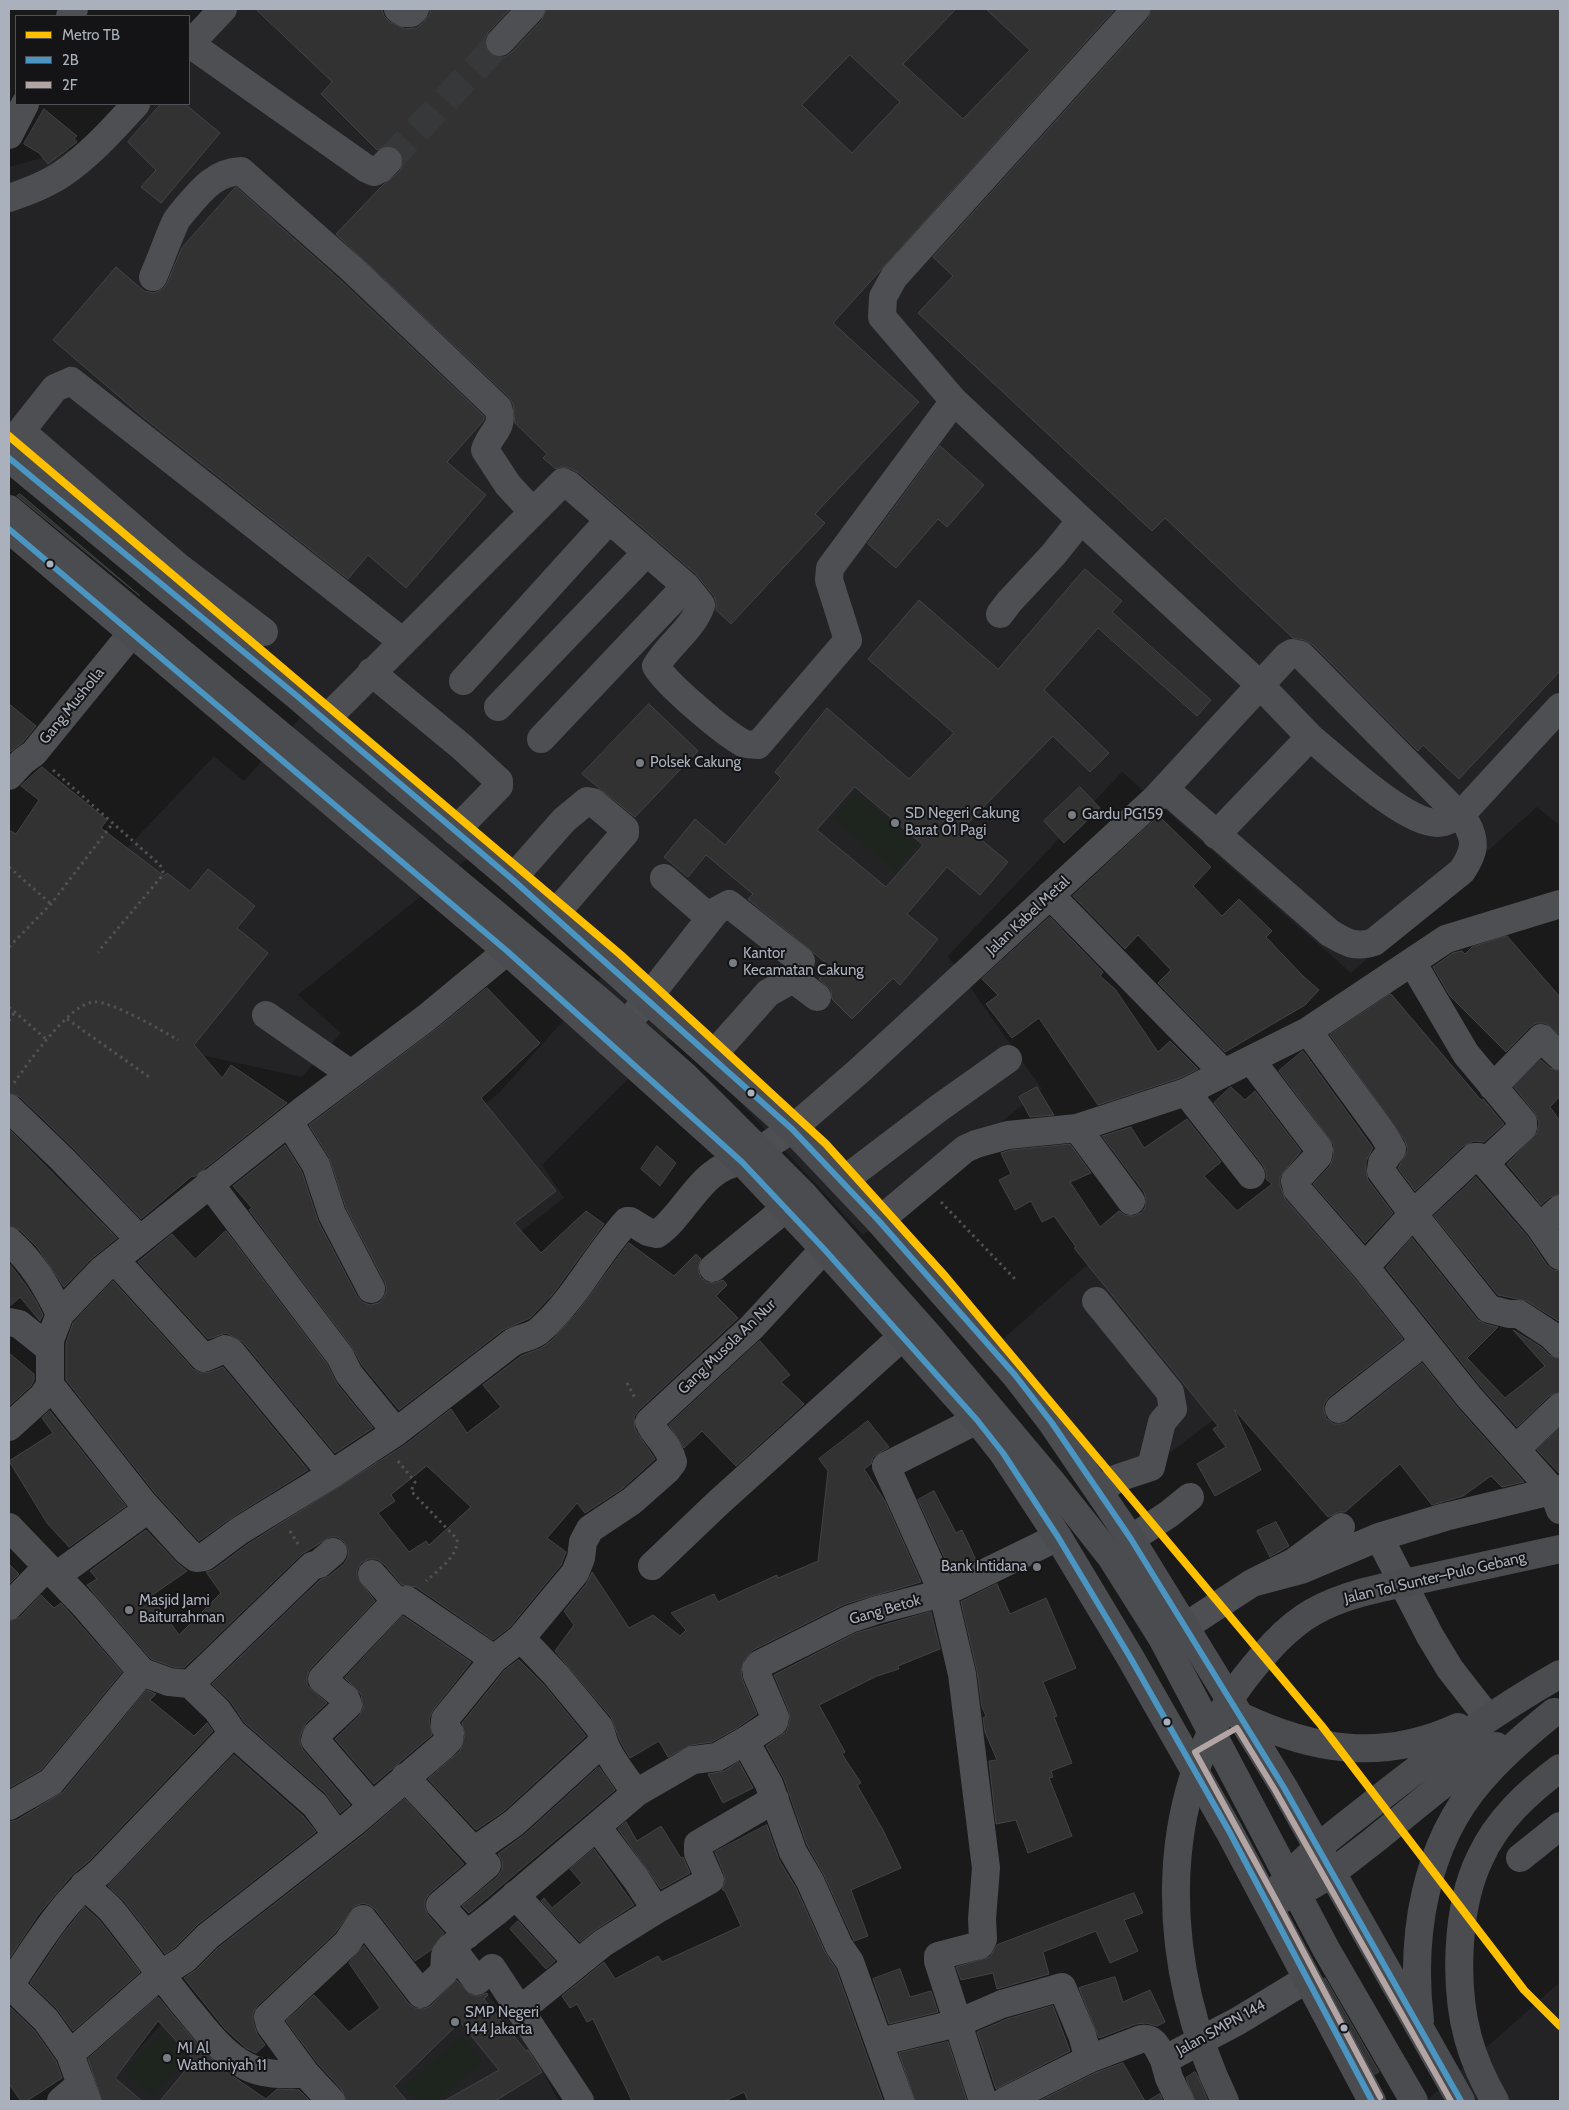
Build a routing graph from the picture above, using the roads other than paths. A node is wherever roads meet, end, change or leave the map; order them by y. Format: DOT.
graph roads {
  1 [pos="223,9"];
  2 [pos="398,9"];
  3 [pos="415,9"];
  4 [pos="531,9"];
  5 [pos="1136,9"];
  6 [pos="500,42"];
  7 [pos="190,43"];
  8 [pos="190,45"];
  9 [pos="24,105"];
  10 [pos="135,105"];
  11 [pos="9,135"];
  12 [pos="388,161"];
  13 [pos="9,198"];
  14 [pos="153,277"];
  15 [pos="954,401"];
  16 [pos="15,438"];
  17 [pos="9,458"];
  18 [pos="9,509"];
  19 [pos="533,512"];
  20 [pos="609,520"];
  21 [pos="1080,520"];
  22 [pos="9,529"];
  23 [pos="647,552"];
  24 [pos="686,586"];
  25 [pos="1000,614"];
  26 [pos="132,632"];
  27 [pos="264,632"];
  28 [pos="403,642"];
  29 [pos="371,672"];
  30 [pos="463,681"];
  31 [pos="1259,684"];
  32 [pos="498,707"];
  33 [pos="1560,707"];
  34 [pos="325,720"];
  35 [pos="1310,738"];
  36 [pos="541,739"];
  37 [pos="19,760"];
  38 [pos="1164,790"];
  39 [pos="455,831"];
  40 [pos="1216,834"];
  41 [pos="664,878"];
  42 [pos="512,879"];
  43 [pos="1050,895"];
  44 [pos="1560,904"];
  45 [pos="554,916"];
  46 [pos="710,918"];
  47 [pos="507,952"];
  48 [pos="1412,962"];
  49 [pos="793,979"];
  50 [pos="818,997"];
  51 [pos="647,999"];
  52 [pos="266,1015"];
  53 [pos="1308,1031"];
  54 [pos="612,1044"];
  55 [pos="712,1056"];
  56 [pos="1560,1056"];
  57 [pos="1008,1060"];
  58 [pos="1251,1060"];
  59 [pos="1224,1073"];
  60 [pos="351,1074"];
  61 [pos="1493,1087"];
  62 [pos="1186,1092"];
  63 [pos="9,1108"];
  64 [pos="289,1122"];
  65 [pos="1077,1128"];
  66 [pos="792,1129"];
  67 [pos="742,1162"];
  68 [pos="1485,1163"];
  69 [pos="1251,1175"];
  70 [pos="843,1181"];
  71 [pos="209,1184"];
  72 [pos="1131,1201"];
  73 [pos="786,1208"];
  74 [pos="1560,1209"];
  75 [pos="1413,1214"];
  76 [pos="879,1221"];
  77 [pos="1540,1227"];
  78 [pos="140,1240"];
  79 [pos="9,1241"];
  80 [pos="824,1249"];
  81 [pos="1560,1256"];
  82 [pos="115,1260"];
  83 [pos="1365,1267"];
  84 [pos="712,1268"];
  85 [pos="371,1289"];
  86 [pos="1096,1301"];
  87 [pos="60,1314"];
  88 [pos="9,1322"];
  89 [pos="902,1337"];
  90 [pos="1424,1342"];
  91 [pos="1560,1344"];
  92 [pos="49,1348"];
  93 [pos="50,1385"];
  94 [pos="1560,1407"];
  95 [pos="1339,1409"];
  96 [pos="978,1420"];
  97 [pos="9,1427"];
  98 [pos="389,1436"];
  99 [pos="1516,1449"];
  100 [pos="332,1474"];
  101 [pos="1099,1491"];
  102 [pos="1190,1497"];
  103 [pos="1558,1497"];
  104 [pos="148,1509"];
  105 [pos="9,1527"];
  106 [pos="1341,1527"];
  107 [pos="1058,1537"];
  108 [pos="1379,1537"];
  109 [pos="1131,1539"];
  110 [pos="1560,1549"];
  111 [pos="323,1559"];
  112 [pos="652,1566"];
  113 [pos="51,1571"];
  114 [pos="372,1574"];
  115 [pos="1252,1583"];
  116 [pos="942,1593"];
  117 [pos="401,1600"];
  118 [pos="9,1606"];
  119 [pos="1186,1626"];
  120 [pos="521,1638"];
  121 [pos="494,1658"];
  122 [pos="142,1672"];
  123 [pos="1560,1674"];
  124 [pos="190,1684"];
  125 [pos="1513,1701"];
  126 [pos="1557,1710"];
  127 [pos="1485,1714"];
  128 [pos="1240,1716"];
  129 [pos="233,1733"];
  130 [pos="746,1741"];
  131 [pos="604,1742"];
  132 [pos="1183,1749"];
  133 [pos="1560,1768"];
  134 [pos="405,1777"];
  135 [pos="636,1793"];
  136 [pos="775,1799"];
  137 [pos="9,1806"];
  138 [pos="372,1806"];
  139 [pos="1560,1826"];
  140 [pos="597,1827"];
  141 [pos="337,1835"];
  142 [pos="1318,1847"];
  143 [pos="474,1851"];
  144 [pos="1520,1858"];
  145 [pos="1332,1873"];
  146 [pos="84,1885"];
  147 [pos="515,1895"];
  148 [pos="1268,1904"];
  149 [pos="656,1910"];
  150 [pos="459,1941"];
  151 [pos="578,1963"];
  152 [pos="160,1975"];
  153 [pos="1307,1979"];
  154 [pos="9,1984"];
  155 [pos="520,2010"];
  156 [pos="958,2023"];
  157 [pos="1421,2034"];
  158 [pos="879,2042"];
  159 [pos="70,2054"];
  160 [pos="1089,2059"];
  161 [pos="1164,2060"];
  162 [pos="306,2074"];
  163 [pos="77,2096"];
  164 [pos="330,2101"];
  165 [pos="580,2101"];
  166 [pos="900,2101"];
  167 [pos="983,2101"];
  168 [pos="1005,2101"];
  169 [pos="1180,2101"];
  170 [pos="1225,2101"];
  171 [pos="1372,2101"];
  172 [pos="1414,2101"];
  173 [pos="1461,2101"];
  174 [pos="1495,2101"];
  1 -- 7 [label="street"];
  2 -- 3 [label="street"];
  4 -- 6 [label="street"];
  5 -- 15 [label="street"];
  8 -- 12 [label="street"];
  9 -- 11 [label="street"];
  10 -- 13 [label="street"];
  14 -- 19 [label="street"];
  15 -- 21 [label="street"];
  15 -- 24 [label="street"];
  16 -- 27 [label="street"];
  16 -- 28 [label="street"];
  17 -- 34 [label="highway"];
  18 -- 172 [label="highway, bridge"];
  19 -- 20 [label="street"];
  19 -- 28 [label="street"];
  20 -- 23 [label="street"];
  20 -- 30 [label="street"];
  21 -- 25 [label="street"];
  21 -- 31 [label="street"];
  22 -- 26 [label="highway"];
  23 -- 24 [label="street"];
  23 -- 32 [label="street"];
  24 -- 36 [label="street"];
  26 -- 37 [label="street, Gang Musholla"];
  26 -- 47 [label="highway"];
  28 -- 29 [label="street"];
  29 -- 34 [label="street"];
  29 -- 39 [label="street"];
  31 -- 35 [label="street"];
  31 -- 38 [label="street, Jalan Kabel Metal"];
  31 -- 40 [label="street, Jalan Kabel Metal, bridge"];
  33 -- 35 [label="street"];
  34 -- 39 [label="highway"];
  35 -- 40 [label="street"];
  38 -- 40 [label="street"];
  38 -- 43 [label="street, Jalan Kabel Metal"];
  39 -- 42 [label="highway"];
  41 -- 46 [label="street"];
  42 -- 45 [label="highway"];
  42 -- 45 [label="street"];
  43 -- 59 [label="street"];
  43 -- 66 [label="street, Jalan Kabel Metal"];
  44 -- 48 [label="street"];
  45 -- 51 [label="highway"];
  46 -- 49 [label="street"];
  46 -- 51 [label="street"];
  47 -- 54 [label="highway"];
  47 -- 60 [label="street"];
  48 -- 53 [label="street"];
  48 -- 61 [label="street"];
  49 -- 50 [label="street"];
  49 -- 55 [label="street"];
  51 -- 54 [label="street"];
  51 -- 55 [label="highway"];
  52 -- 60 [label="street"];
  53 -- 58 [label="street"];
  53 -- 75 [label="street"];
  54 -- 67 [label="highway"];
  55 -- 66 [label="highway"];
  56 -- 61 [label="street"];
  57 -- 70 [label="street"];
  58 -- 59 [label="street"];
  58 -- 83 [label="street"];
  59 -- 62 [label="street"];
  60 -- 64 [label="street"];
  61 -- 68 [label="street"];
  62 -- 65 [label="street"];
  62 -- 69 [label="street"];
  63 -- 78 [label="street"];
  64 -- 71 [label="street"];
  64 -- 85 [label="street"];
  65 -- 72 [label="street"];
  65 -- 76 [label="street"];
  66 -- 67 [label="street, Jalan Kabel Metal"];
  66 -- 70 [label="highway"];
  67 -- 73 [label="highway"];
  67 -- 98 [label="street, Jalan Kabel Metal"];
  68 -- 75 [label="street"];
  68 -- 77 [label="street"];
  70 -- 76 [label="highway"];
  71 -- 78 [label="street"];
  71 -- 98 [label="street"];
  73 -- 80 [label="highway"];
  73 -- 84 [label="street"];
  74 -- 77 [label="street"];
  75 -- 83 [label="street"];
  75 -- 91 [label="street"];
  76 -- 101 [label="highway"];
  77 -- 81 [label="street"];
  78 -- 82 [label="street"];
  79 -- 87 [label="street"];
  80 -- 89 [label="highway"];
  80 -- 120 [label="street, Gang Musola An Nur"];
  82 -- 87 [label="street"];
  82 -- 100 [label="street"];
  83 -- 90 [label="street"];
  86 -- 101 [label="street"];
  87 -- 92 [label="street"];
  88 -- 92 [label="street"];
  89 -- 96 [label="highway"];
  89 -- 112 [label="street"];
  90 -- 95 [label="street"];
  90 -- 99 [label="street"];
  92 -- 93 [label="street"];
  93 -- 97 [label="street"];
  93 -- 104 [label="street"];
  94 -- 99 [label="street"];
  96 -- 107 [label="highway"];
  96 -- 116 [label="street"];
  98 -- 100 [label="street"];
  99 -- 103 [label="street"];
  100 -- 104 [label="street"];
  101 -- 109 [label="highway"];
  102 -- 109 [label="street"];
  103 -- 108 [label="street"];
  104 -- 113 [label="street"];
  105 -- 113 [label="street"];
  106 -- 115 [label="street"];
  107 -- 116 [label="street, Gang Betok"];
  107 -- 132 [label="highway"];
  108 -- 115 [label="street"];
  108 -- 127 [label="street"];
  109 -- 119 [label="highway"];
  110 -- 170 [label="highway, Jalan Tol Sunter–Pulo Gebang, bridge"];
  111 -- 124 [label="street"];
  113 -- 118 [label="street"];
  113 -- 122 [label="street"];
  114 -- 117 [label="street"];
  115 -- 119 [label="street"];
  116 -- 130 [label="street, Gang Betok"];
  116 -- 156 [label="street"];
  117 -- 121 [label="street"];
  117 -- 138 [label="street"];
  119 -- 128 [label="highway"];
  120 -- 121 [label="street"];
  120 -- 131 [label="street"];
  121 -- 134 [label="street"];
  122 -- 124 [label="street"];
  122 -- 137 [label="street"];
  123 -- 125 [label="highway"];
  124 -- 129 [label="street"];
  125 -- 127 [label="highway"];
  125 -- 142 [label="highway"];
  126 -- 145 [label="highway"];
  126 -- 157 [label="highway"];
  127 -- 128 [label="highway"];
  128 -- 132 [label="highway"];
  128 -- 142 [label="highway"];
  129 -- 141 [label="street"];
  129 -- 146 [label="street"];
  130 -- 135 [label="street"];
  130 -- 136 [label="street"];
  131 -- 135 [label="street"];
  131 -- 143 [label="street"];
  132 -- 148 [label="highway"];
  133 -- 174 [label="highway"];
  134 -- 138 [label="street"];
  134 -- 143 [label="street"];
  135 -- 140 [label="street"];
  136 -- 149 [label="street"];
  136 -- 158 [label="street"];
  138 -- 141 [label="street"];
  139 -- 144 [label="street"];
  140 -- 147 [label="street"];
  140 -- 149 [label="street"];
  141 -- 152 [label="street"];
  142 -- 145 [label="highway"];
  142 -- 148 [label="highway"];
  143 -- 150 [label="street"];
  145 -- 148 [label="highway"];
  145 -- 157 [label="highway"];
  146 -- 152 [label="street"];
  146 -- 154 [label="street"];
  147 -- 150 [label="street"];
  147 -- 151 [label="street"];
  148 -- 153 [label="highway"];
  149 -- 151 [label="street"];
  150 -- 155 [label="street"];
  150 -- 162 [label="street"];
  151 -- 155 [label="street"];
  152 -- 159 [label="street"];
  152 -- 162 [label="street"];
  153 -- 161 [label="street, Jalan SMPN 144"];
  153 -- 171 [label="highway"];
  154 -- 159 [label="street"];
  155 -- 165 [label="street"];
  156 -- 158 [label="street"];
  156 -- 160 [label="street"];
  156 -- 167 [label="street"];
  157 -- 173 [label="highway"];
  158 -- 166 [label="street"];
  159 -- 163 [label="street"];
  160 -- 161 [label="street, Jalan SMPN 144"];
  160 -- 168 [label="street, Jalan SMPN 144"];
  161 -- 169 [label="street"];
  162 -- 164 [label="street"];
}
